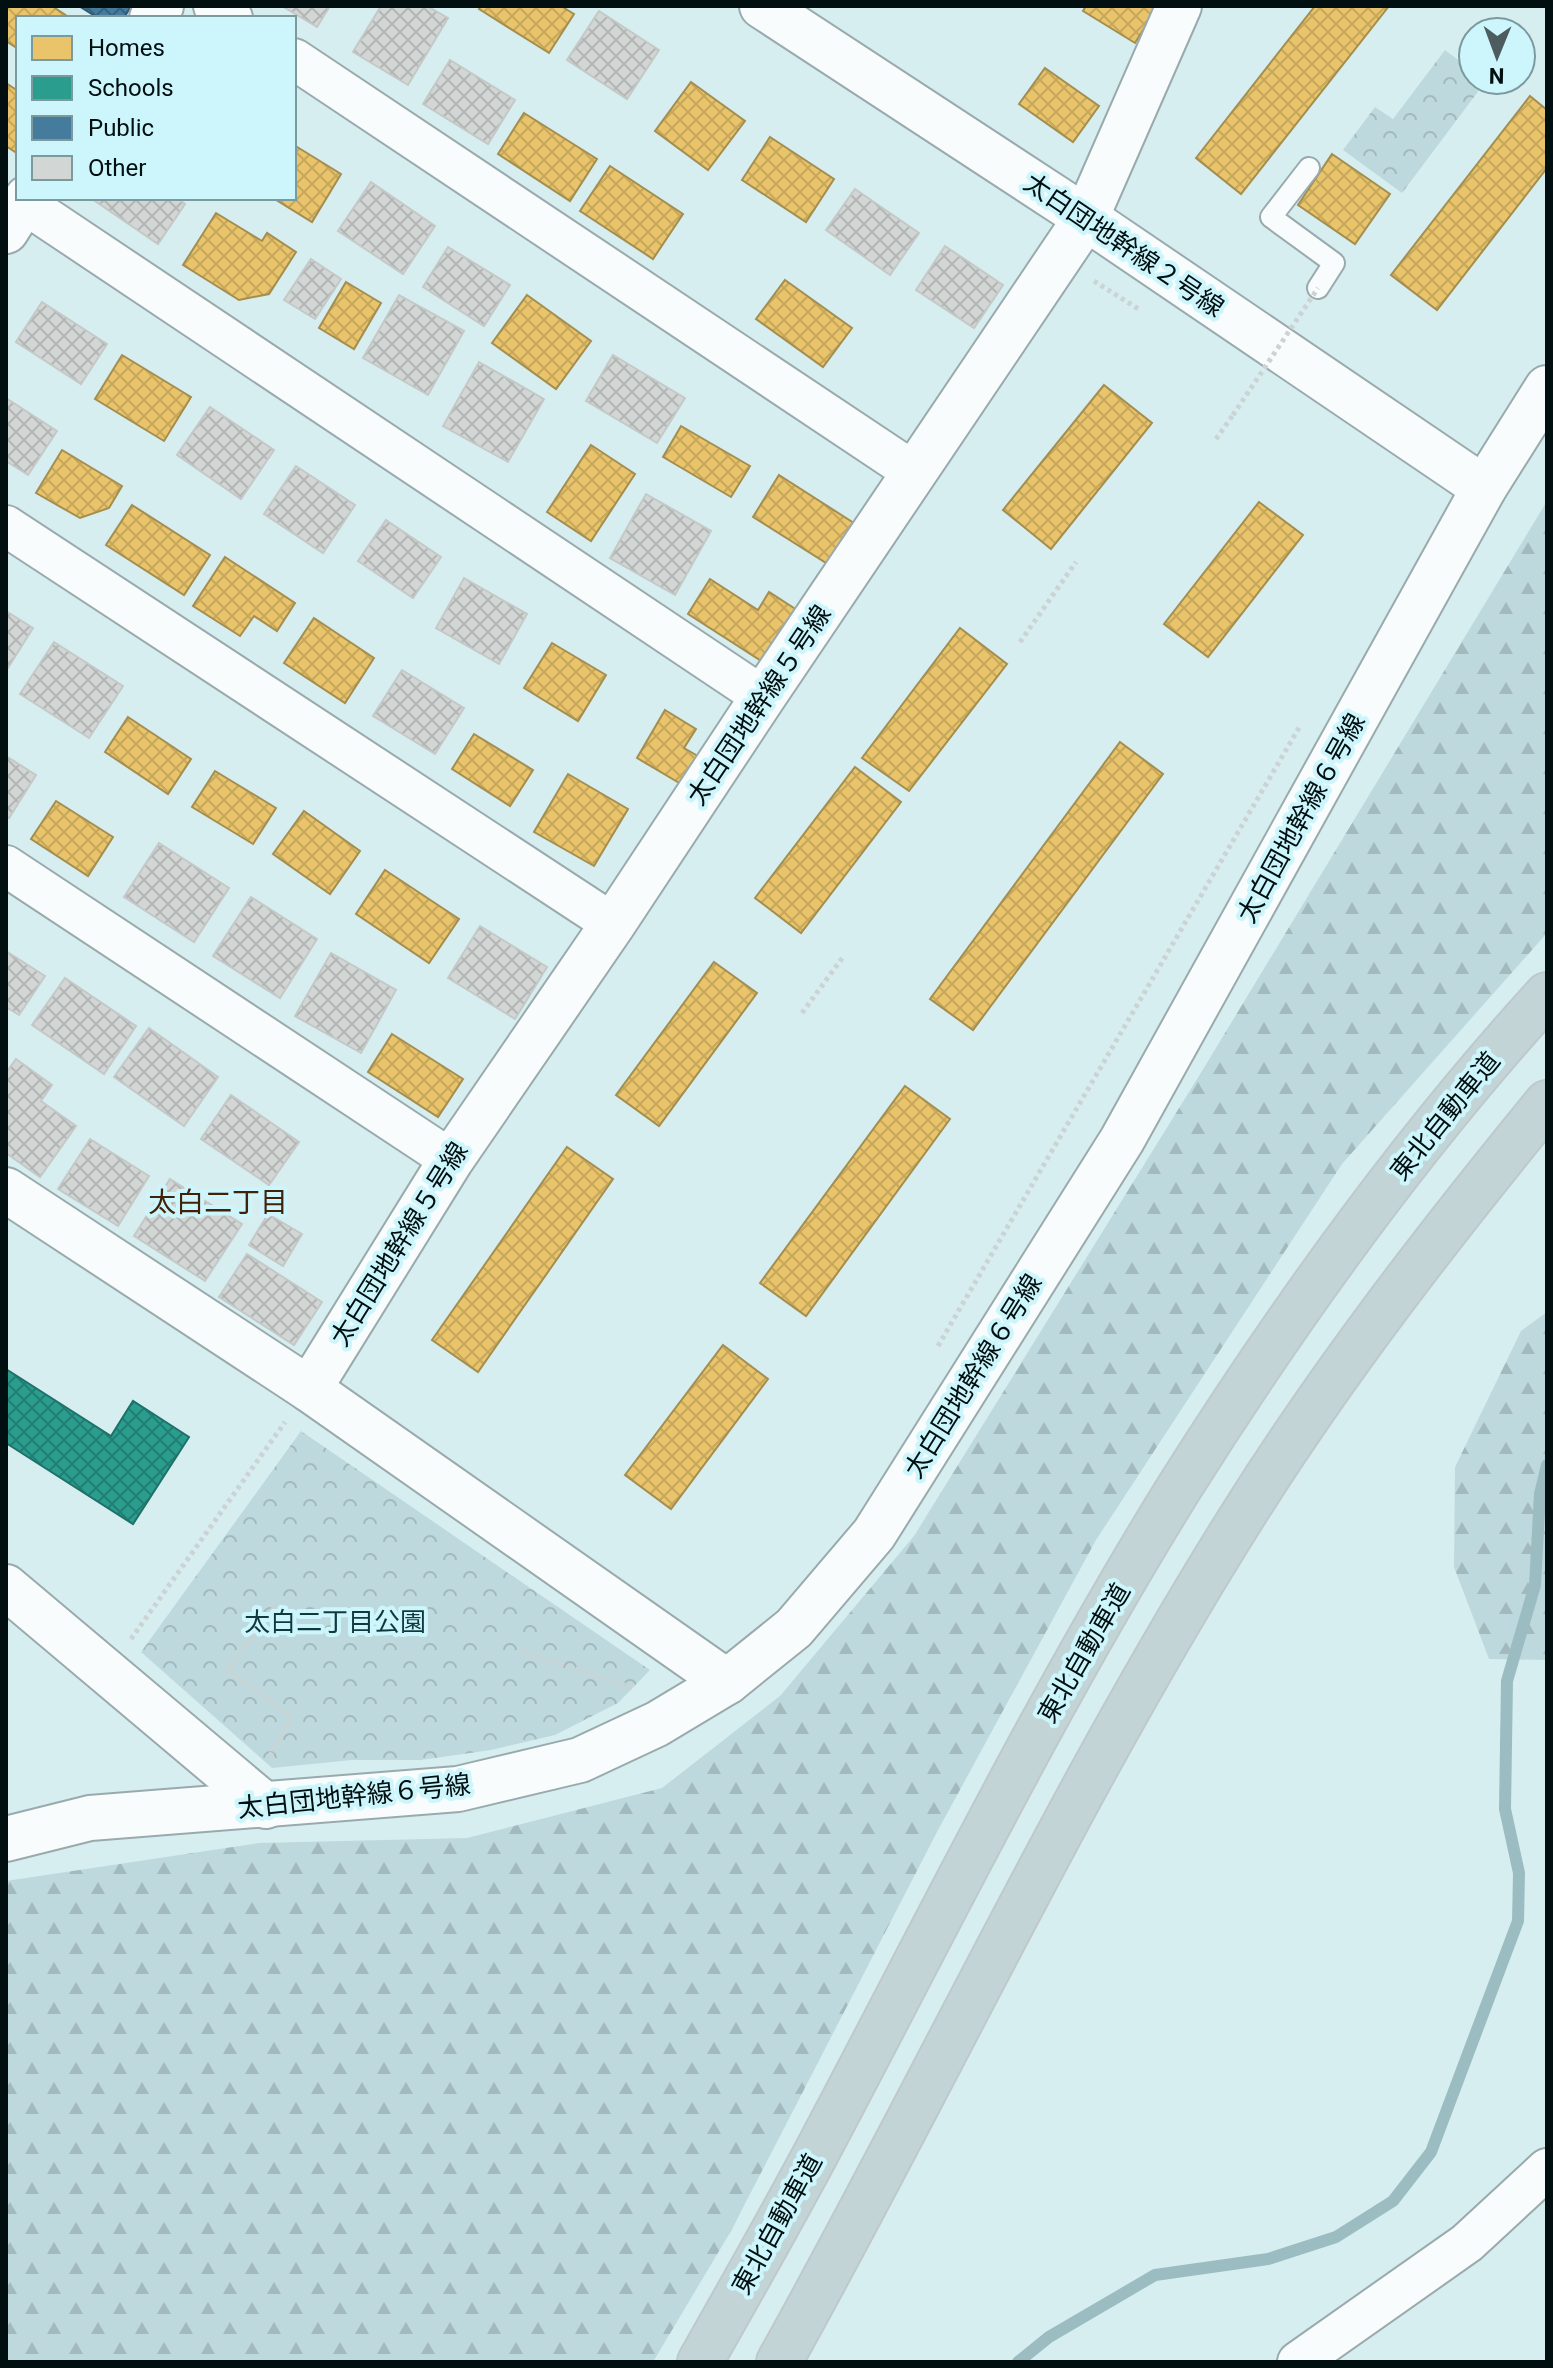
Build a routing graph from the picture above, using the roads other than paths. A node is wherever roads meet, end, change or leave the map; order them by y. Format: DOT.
graph roads {
  1 [pos="762,6"];
  2 [pos="1179,6"];
  3 [pos="296,60"];
  4 [pos="1309,168"];
  5 [pos="19,210"];
  6 [pos="1086,218"];
  7 [pos="1318,288"];
  8 [pos="1547,388"];
  9 [pos="915,473"];
  10 [pos="1484,488"];
  11 [pos="6,526"];
  12 [pos="763,697"];
  13 [pos="6,866"];
  14 [pos="613,924"];
  15 [pos="1547,995"];
  16 [pos="1547,1103"];
  17 [pos="451,1160"];
  18 [pos="6,1190"];
  19 [pos="309,1389"];
  20 [pos="6,1587"];
  21 [pos="711,1671"];
  22 [pos="252,1795"];
  23 [pos="6,1839"];
  24 [pos="1547,2169"];
  25 [pos="700,2362"];
  26 [pos="779,2362"];
  27 [pos="1298,2362"];
  1 -- 6 [label="street, 太白団地幹線２号線"];
  2 -- 6 [label="street, 太白団地幹線５号線"];
  3 -- 9 [label="street"];
  4 -- 7 [label="lane"];
  5 -- 12 [label="street"];
  6 -- 9 [label="street, 太白団地幹線５号線"];
  6 -- 10 [label="street, 太白団地幹線２号線"];
  8 -- 10 [label="street, 太白団地幹線６号線"];
  9 -- 12 [label="street, 太白団地幹線５号線"];
  10 -- 21 [label="street, 太白団地幹線６号線"];
  11 -- 14 [label="street"];
  12 -- 14 [label="street, 太白団地幹線５号線"];
  13 -- 17 [label="street"];
  14 -- 17 [label="street, 太白団地幹線５号線"];
  15 -- 25 [label="highway, 東北自動車道"];
  16 -- 26 [label="highway"];
  17 -- 19 [label="street, 太白団地幹線５号線"];
  18 -- 19 [label="street"];
  19 -- 21 [label="street"];
  20 -- 22 [label="street"];
  21 -- 22 [label="street, 太白団地幹線６号線"];
  22 -- 23 [label="street, 太白団地幹線６号線"];
  24 -- 27 [label="street"];
}
